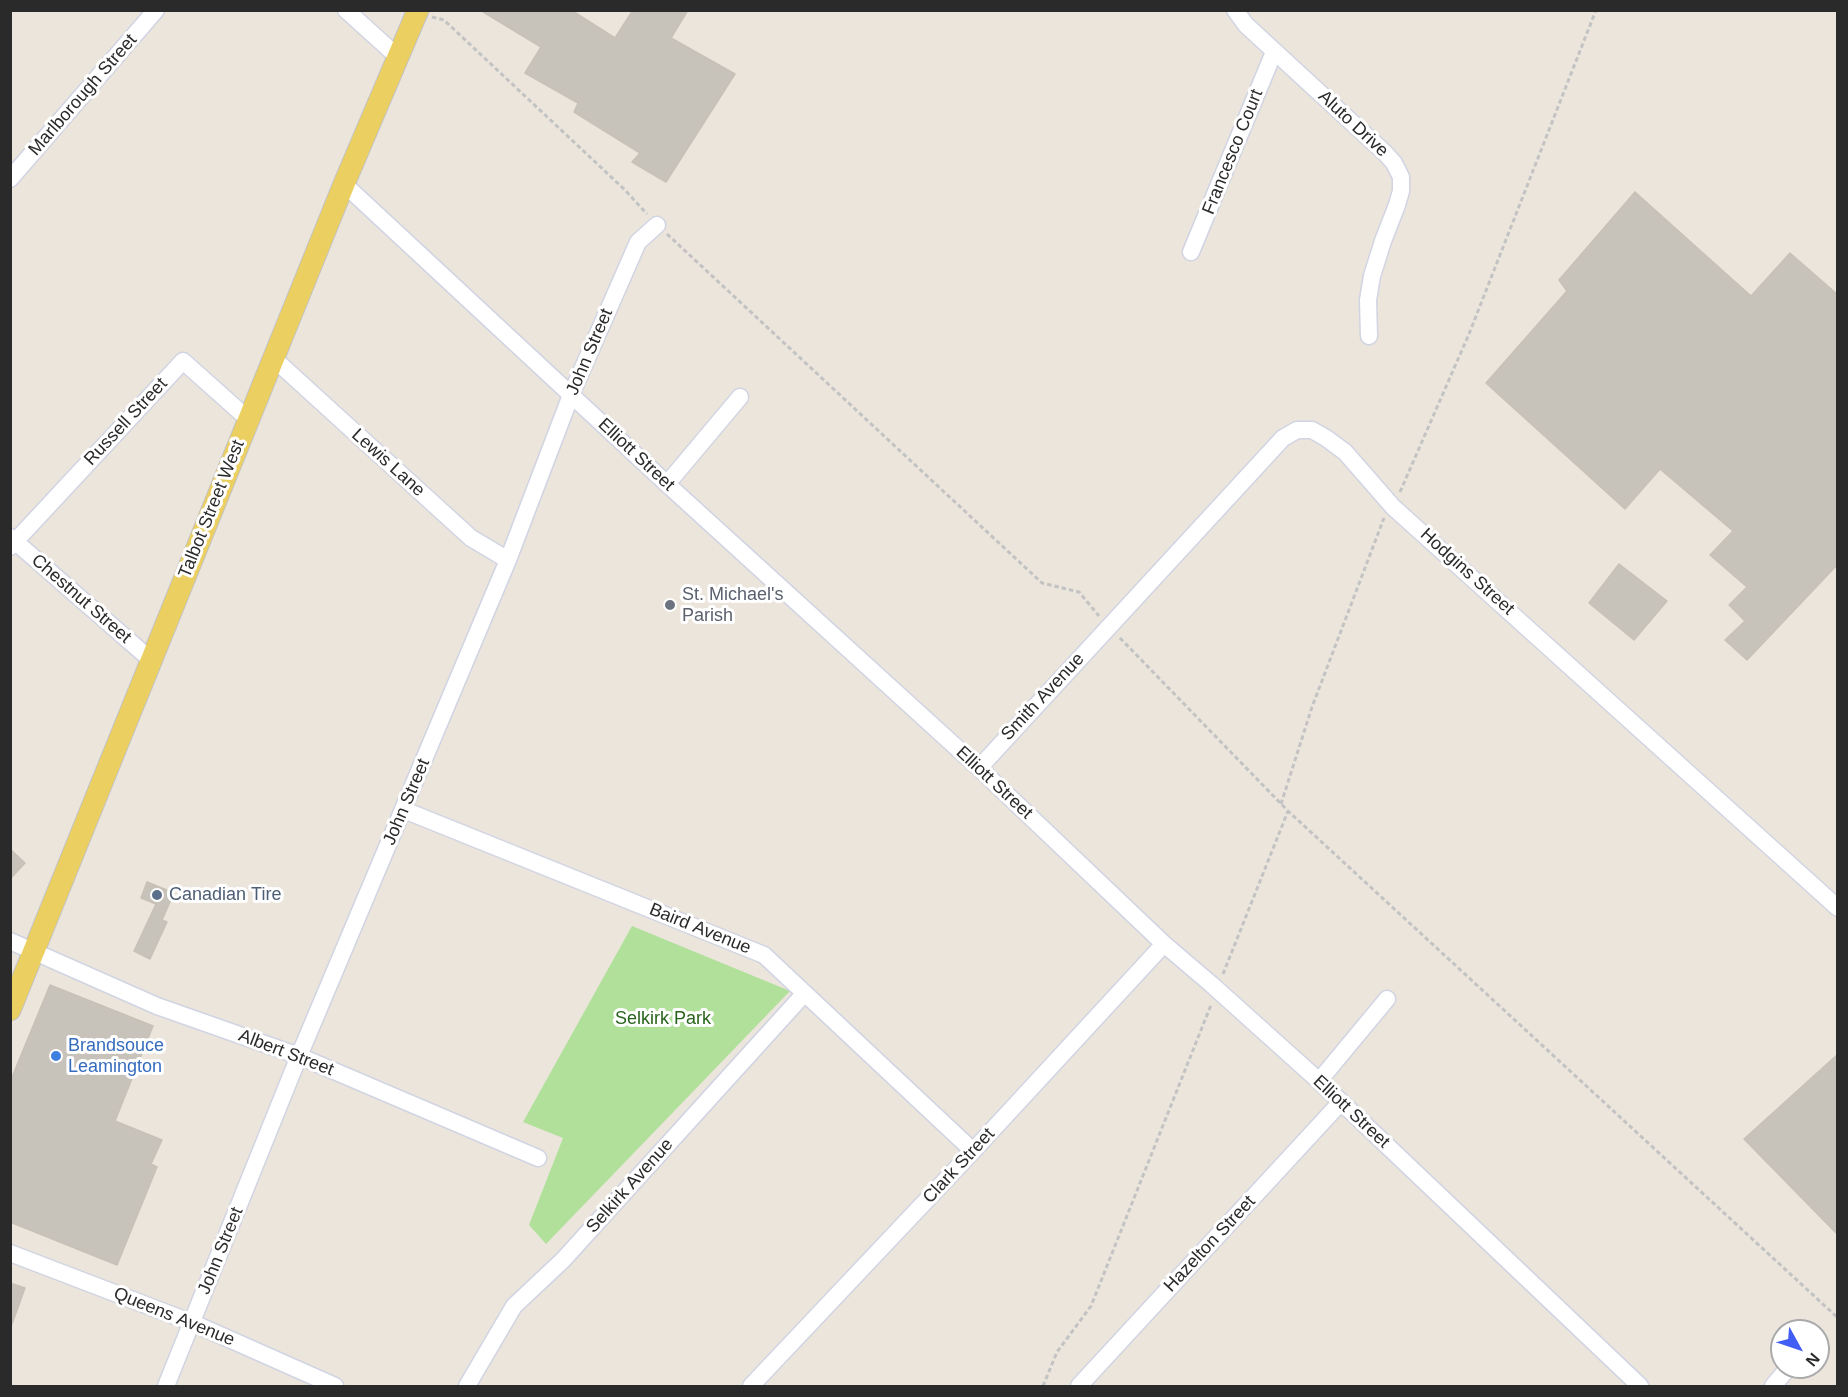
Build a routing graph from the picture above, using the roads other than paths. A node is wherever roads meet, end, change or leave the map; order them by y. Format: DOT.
graph roads {
  1 [pos="156,10"];
  2 [pos="346,10"];
  3 [pos="1235,10"];
  4 [pos="418,11"];
  5 [pos="1274,52"];
  6 [pos="398,57"];
  7 [pos="10,178"];
  8 [pos="344,184"];
  9 [pos="657,225"];
  10 [pos="1191,252"];
  11 [pos="1369,336"];
  12 [pos="273,358"];
  13 [pos="571,395"];
  14 [pos="740,397"];
  15 [pos="248,419"];
  16 [pos="667,484"];
  17 [pos="12,542"];
  18 [pos="508,560"];
  19 [pos="1109,626"];
  20 [pos="151,660"];
  21 [pos="978,768"];
  22 [pos="404,810"];
  23 [pos="1838,908"];
  24 [pos="10,941"];
  25 [pos="1164,944"];
  26 [pos="34,952"];
  27 [pos="804,994"];
  28 [pos="1387,999"];
  29 [pos="10,1010"];
  30 [pos="299,1056"];
  31 [pos="1318,1081"];
  32 [pos="1341,1102"];
  33 [pos="973,1151"];
  34 [pos="538,1158"];
  35 [pos="10,1253"];
  36 [pos="193,1323"];
  37 [pos="166,1386"];
  38 [pos="335,1386"];
  39 [pos="467,1386"];
  40 [pos="751,1386"];
  41 [pos="1079,1386"];
  42 [pos="1640,1386"];
  1 -- 7 [label="street, Marlborough Street"];
  2 -- 6 [label="street"];
  3 -- 5 [label="street, Aluto Drive"];
  4 -- 6 [label="main road, Talbot Street West"];
  5 -- 10 [label="street, Francesco Court"];
  5 -- 11 [label="street, Aluto Drive"];
  6 -- 8 [label="main road, Talbot Street West"];
  8 -- 12 [label="main road, Talbot Street West"];
  8 -- 13 [label="street, Elliott Street"];
  9 -- 13 [label="street, John Street"];
  12 -- 15 [label="main road, Talbot Street West"];
  12 -- 18 [label="street, Lewis Lane"];
  13 -- 16 [label="street, Elliott Street"];
  13 -- 18 [label="street, John Street"];
  14 -- 16 [label="street"];
  15 -- 17 [label="street, Russell Street"];
  15 -- 20 [label="main road, Talbot Street West"];
  16 -- 21 [label="street, Elliott Street"];
  17 -- 20 [label="street, Chestnut Street"];
  18 -- 22 [label="street, John Street"];
  19 -- 21 [label="street, Smith Avenue"];
  19 -- 23 [label="street, Hodgins Street"];
  20 -- 26 [label="main road, Talbot Street West"];
  21 -- 25 [label="street, Elliott Street"];
  22 -- 27 [label="street, Baird Avenue"];
  22 -- 30 [label="street, John Street"];
  24 -- 26 [label="street, Albert Street"];
  25 -- 31 [label="street, Elliott Street"];
  25 -- 33 [label="street, Clark Street"];
  26 -- 29 [label="main road, Talbot Street West"];
  26 -- 30 [label="street, Albert Street"];
  27 -- 33 [label="street, Baird Avenue"];
  27 -- 39 [label="street, Selkirk Avenue"];
  28 -- 31 [label="street"];
  30 -- 34 [label="street, Albert Street"];
  30 -- 36 [label="street, John Street"];
  31 -- 32 [label="street, Elliott Street"];
  32 -- 41 [label="street, Hazelton Street"];
  32 -- 42 [label="street, Elliott Street"];
  33 -- 40 [label="street, Clark Street"];
  35 -- 36 [label="street, Queens Avenue"];
  36 -- 37 [label="street, John Street"];
  36 -- 38 [label="street, Queens Avenue"];
}
